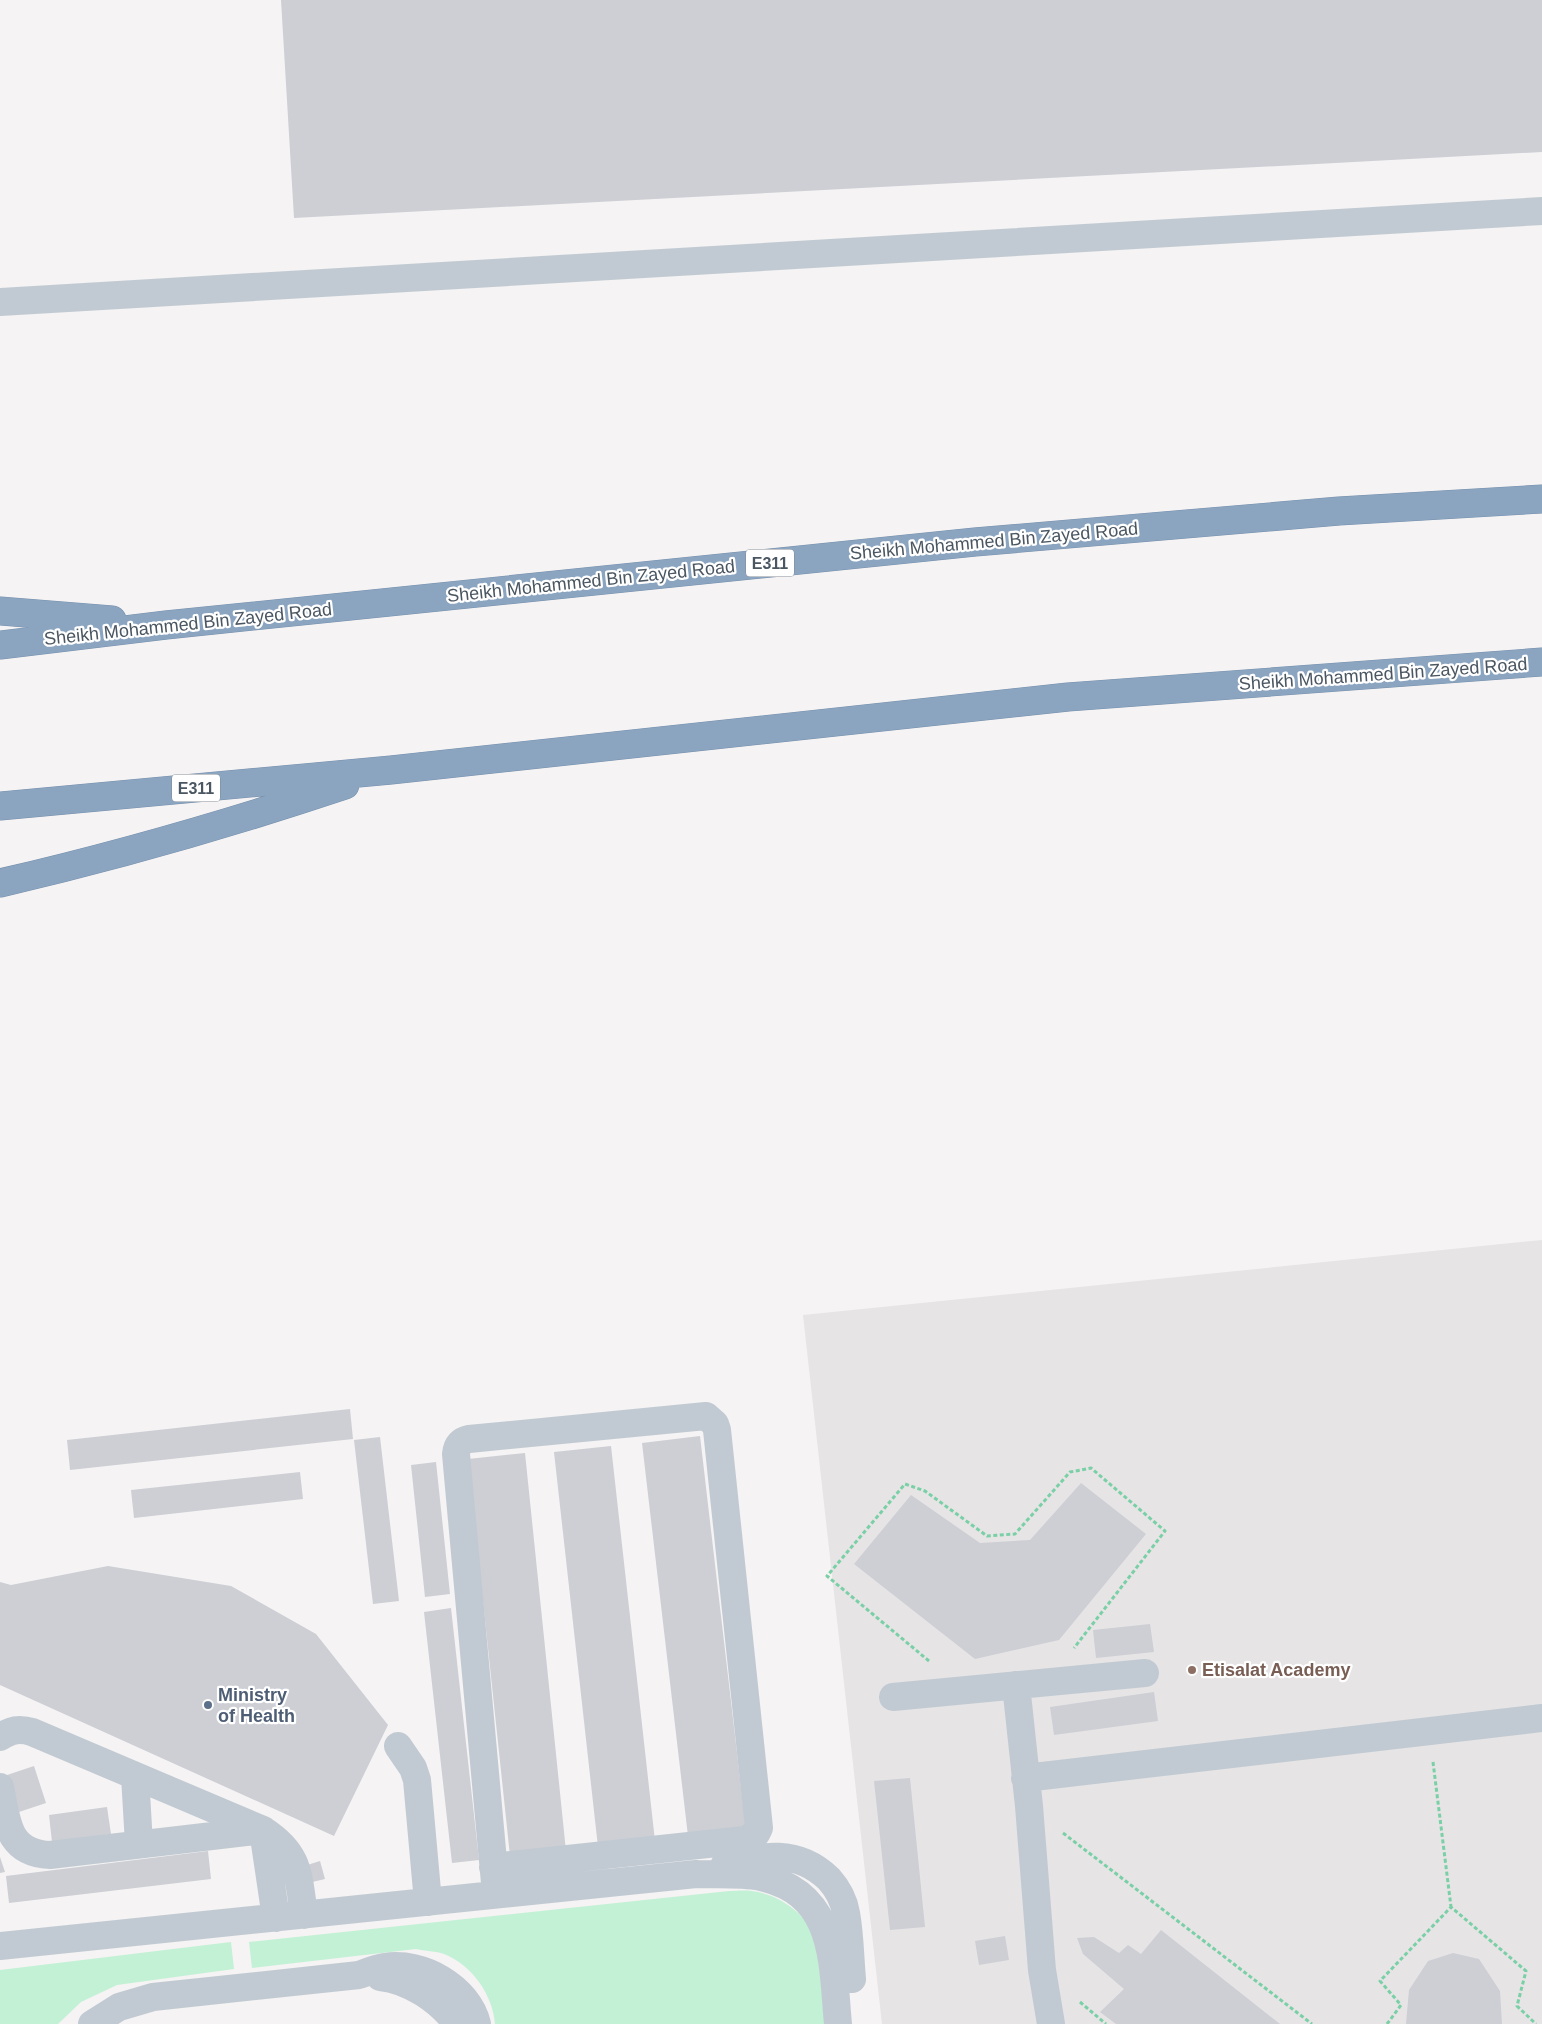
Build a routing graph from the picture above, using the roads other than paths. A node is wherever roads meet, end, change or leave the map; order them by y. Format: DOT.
graph roads {
  1 [pos="1542,211"];
  2 [pos="0,302"];
  3 [pos="1542,499"];
  4 [pos="0,611"];
  5 [pos="166,625"];
  6 [pos="0,645"];
  7 [pos="1542,662"];
  8 [pos="391,770"];
  9 [pos="0,806"];
  10 [pos="0,883"];
  11 [pos="1145,1673"];
  12 [pos="1016,1685"];
  13 [pos="893,1697"];
  14 [pos="1542,1718"];
  15 [pos="0,1737"];
  16 [pos="398,1746"];
  17 [pos="135,1776"];
  18 [pos="1025,1778"];
  19 [pos="0,1787"];
  20 [pos="263,1830"];
  21 [pos="139,1844"];
  22 [pos="673,1848"];
  23 [pos="493,1867"];
  24 [pos="686,1875"];
  25 [pos="496,1894"];
  26 [pos="428,1902"];
  27 [pos="304,1915"];
  28 [pos="276,1918"];
  29 [pos="0,1946"];
  30 [pos="359,1975"];
  31 [pos="844,1991"];
  32 [pos="92,2024"];
  33 [pos="457,2024"];
  34 [pos="477,2024"];
  35 [pos="838,2024"];
  36 [pos="856,2024"];
  37 [pos="1051,2024"];
  1 -- 2 [label="street"];
  3 -- 5 [label="highway, Sheikh Mohammed Bin Zayed Road / E311"];
  4 -- 5 [label="highway"];
  5 -- 6 [label="highway, Sheikh Mohammed Bin Zayed Road / E311"];
  7 -- 8 [label="highway, Sheikh Mohammed Bin Zayed Road / E311"];
  8 -- 9 [label="highway, Sheikh Mohammed Bin Zayed Road / E311"];
  8 -- 10 [label="highway"];
  11 -- 12 [label="street"];
  12 -- 13 [label="street"];
  12 -- 18 [label="street"];
  14 -- 18 [label="street"];
  15 -- 17 [label="street"];
  16 -- 26 [label="street"];
  17 -- 20 [label="street"];
  17 -- 21 [label="street"];
  18 -- 37 [label="street"];
  19 -- 21 [label="street"];
  20 -- 21 [label="street"];
  20 -- 27 [label="street"];
  20 -- 28 [label="street"];
  22 -- 23 [label="street"];
  22 -- 23 [label="street"];
  22 -- 24 [label="street"];
  23 -- 25 [label="street"];
  24 -- 25 [label="street"];
  24 -- 31 [label="street"];
  25 -- 26 [label="street"];
  26 -- 27 [label="street"];
  27 -- 28 [label="street"];
  28 -- 29 [label="street"];
  30 -- 32 [label="street"];
  30 -- 33 [label="street"];
  30 -- 34 [label="street"];
  31 -- 35 [label="street"];
  31 -- 36 [label="street"];
}
